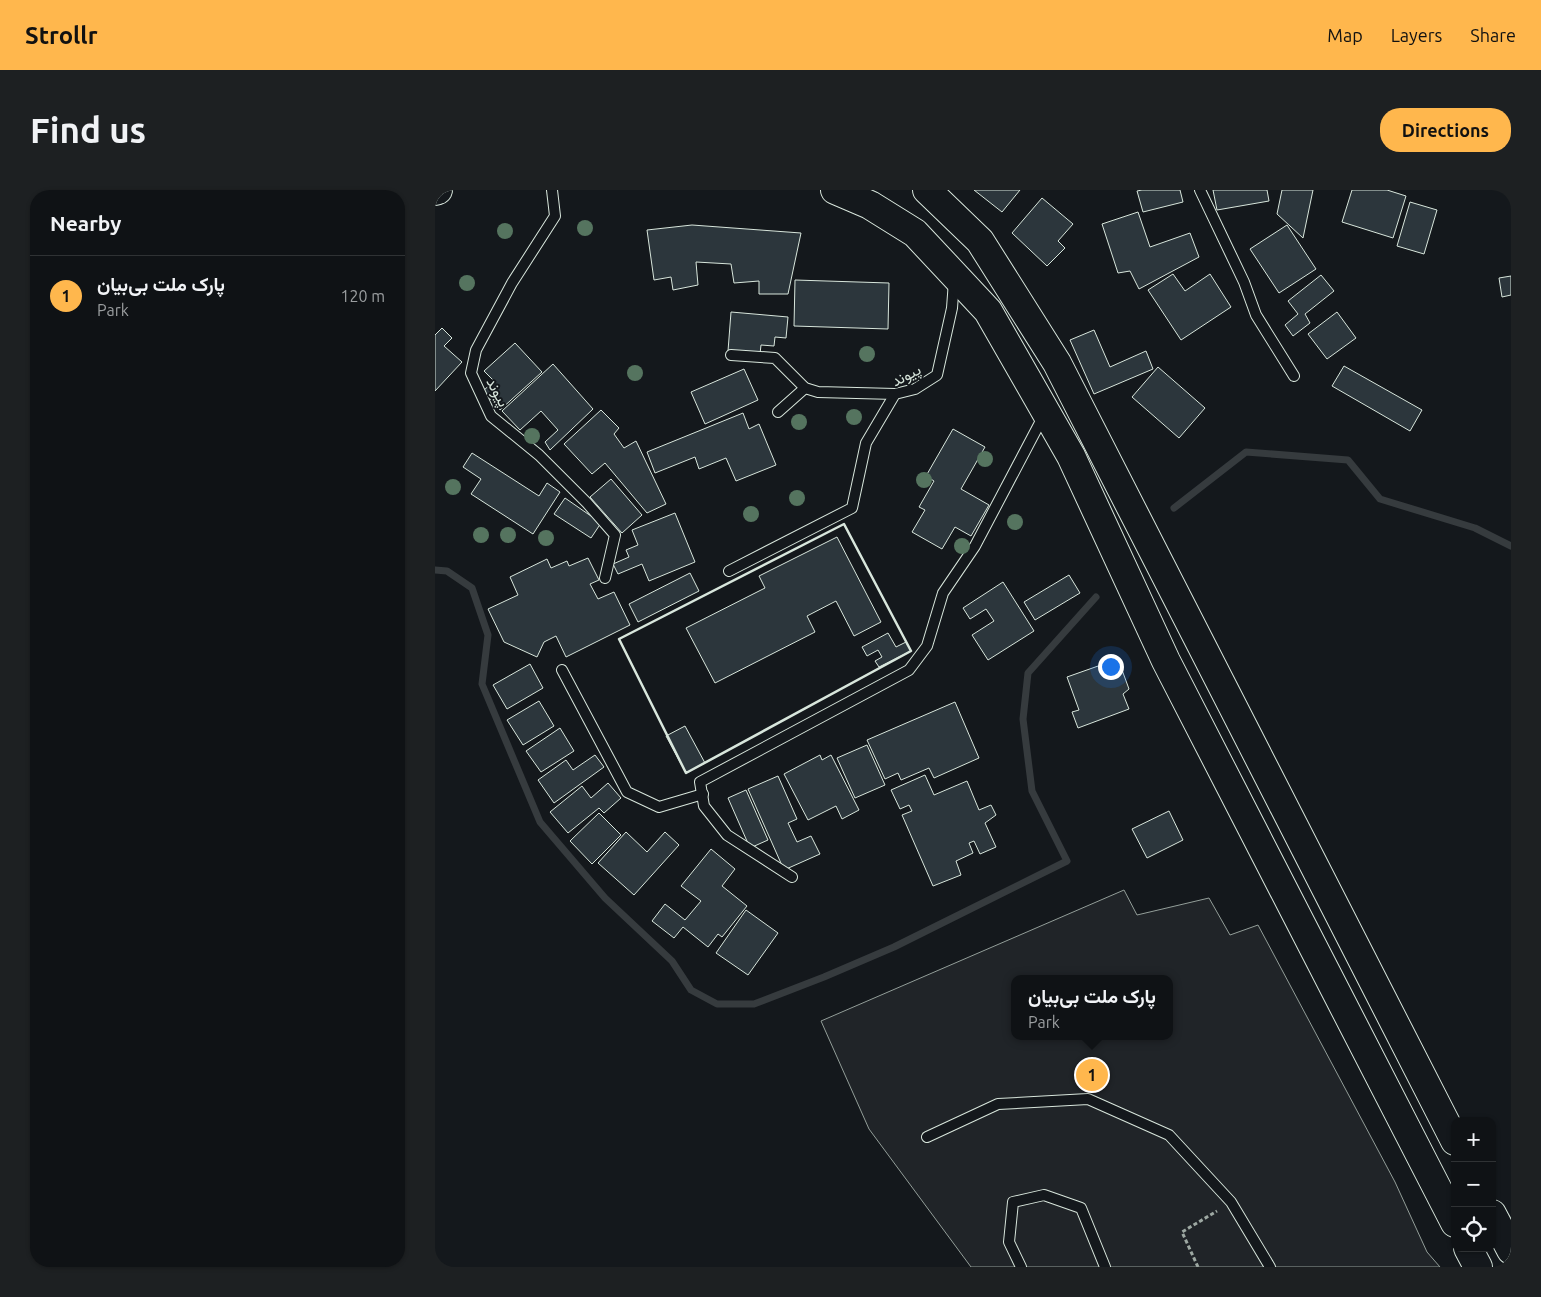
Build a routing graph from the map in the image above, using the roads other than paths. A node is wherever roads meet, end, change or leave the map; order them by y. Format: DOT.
graph roads {
  1 [pos="552,190"];
  2 [pos="835,190"];
  3 [pos="927,190"];
  4 [pos="1200,190"];
  5 [pos="955,276"];
  6 [pos="731,355"];
  7 [pos="1294,376"];
  8 [pos="805,388"];
  9 [pos="895,394"];
  10 [pos="778,412"];
  11 [pos="1046,412"];
  12 [pos="729,570"];
  13 [pos="605,578"];
  14 [pos="1201,646"];
  15 [pos="1166,661"];
  16 [pos="562,670"];
  17 [pos="703,794"];
  18 [pos="792,877"];
  19 [pos="1451,1133"];
  20 [pos="927,1137"];
  21 [pos="1451,1215"];
  22 [pos="1496,1222"];
  23 [pos="1511,1250"];
  24 [pos="1021,1267"];
  25 [pos="1105,1267"];
  26 [pos="1270,1267"];
  1 -- 13 [label="lane, پیوند"];
  2 -- 5 [label="main road"];
  3 -- 14 [label="main road"];
  4 -- 7 [label="lane"];
  5 -- 9 [label="lane, پیوند"];
  5 -- 11 [label="main road"];
  6 -- 8 [label="lane"];
  8 -- 9 [label="lane"];
  8 -- 10 [label="lane"];
  9 -- 12 [label="lane, پیوند"];
  11 -- 15 [label="main road"];
  11 -- 17 [label="lane"];
  14 -- 15 [label="main road"];
  14 -- 19 [label="main road"];
  15 -- 21 [label="main road"];
  16 -- 17 [label="lane"];
  17 -- 18 [label="lane"];
  20 -- 26 [label="lane"];
  22 -- 23 [label="main road"];
  24 -- 25 [label="lane"];
}
